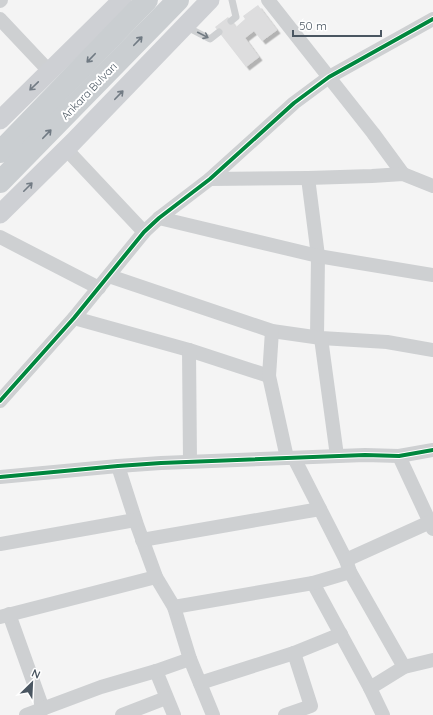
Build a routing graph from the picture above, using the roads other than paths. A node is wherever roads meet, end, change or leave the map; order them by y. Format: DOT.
graph roads {
  1 [pos="122,0"];
  2 [pos="147,0"];
  3 [pos="178,0"];
  4 [pos="210,0"];
  5 [pos="232,0"];
  6 [pos="268,0"];
  7 [pos="0,19"];
  8 [pos="433,19"];
  9 [pos="232,21"];
  10 [pos="185,26"];
  11 [pos="219,32"];
  12 [pos="49,71"];
  13 [pos="329,77"];
  14 [pos="0,120"];
  15 [pos="66,149"];
  16 [pos="0,152"];
  17 [pos="403,174"];
  18 [pos="308,178"];
  19 [pos="210,179"];
  20 [pos="0,182"];
  21 [pos="433,186"];
  22 [pos="0,214"];
  23 [pos="159,218"];
  24 [pos="144,232"];
  25 [pos="0,237"];
  26 [pos="318,256"];
  27 [pos="433,275"];
  28 [pos="109,276"];
  29 [pos="99,288"];
  30 [pos="74,318"];
  31 [pos="272,331"];
  32 [pos="319,337"];
  33 [pos="189,350"];
  34 [pos="433,350"];
  35 [pos="269,376"];
  36 [pos="0,401"];
  37 [pos="433,450"];
  38 [pos="337,456"];
  39 [pos="399,456"];
  40 [pos="291,458"];
  41 [pos="190,462"];
  42 [pos="118,466"];
  43 [pos="0,477"];
  44 [pos="320,509"];
  45 [pos="135,520"];
  46 [pos="431,525"];
  47 [pos="142,540"];
  48 [pos="0,544"];
  49 [pos="348,566"];
  50 [pos="156,577"];
  51 [pos="313,583"];
  52 [pos="174,607"];
  53 [pos="5,616"];
  54 [pos="341,634"];
  55 [pos="294,653"];
  56 [pos="190,659"];
  57 [pos="433,660"];
  58 [pos="404,667"];
  59 [pos="156,671"];
  60 [pos="200,683"];
  61 [pos="370,688"];
  62 [pos="166,698"];
  63 [pos="43,709"];
  64 [pos="130,714"];
  65 [pos="26,715"];
  66 [pos="174,715"];
  67 [pos="213,715"];
  68 [pos="285,715"];
  69 [pos="383,715"];
  1 -- 12 [label="main road"];
  2 -- 16 [label="main road, Ankara Bulvarı, one-way"];
  20 -- 3 [label="main road, Ankara Bulvarı, one-way"];
  4 -- 10 [label="main road"];
  5 -- 9 [label="lane"];
  6 -- 13 [label="street"];
  7 -- 12 [label="street"];
  8 -- 13 [label="street"];
  10 -- 11 [label="lane, one-way"];
  15 -- 10 [label="main road, one-way"];
  12 -- 14 [label="main road, one-way"];
  13 -- 17 [label="street"];
  13 -- 19 [label="street"];
  22 -- 15 [label="main road, one-way"];
  15 -- 24 [label="street"];
  17 -- 18 [label="street"];
  17 -- 21 [label="street"];
  18 -- 19 [label="street"];
  18 -- 26 [label="street"];
  19 -- 23 [label="street"];
  23 -- 24 [label="street"];
  23 -- 26 [label="street"];
  24 -- 28 [label="street"];
  25 -- 29 [label="street"];
  26 -- 27 [label="street"];
  26 -- 32 [label="street"];
  28 -- 29 [label="street"];
  28 -- 31 [label="street"];
  29 -- 30 [label="street"];
  30 -- 33 [label="street"];
  30 -- 36 [label="street"];
  31 -- 32 [label="street"];
  31 -- 35 [label="street"];
  32 -- 34 [label="street"];
  32 -- 38 [label="street"];
  33 -- 35 [label="street"];
  33 -- 41 [label="street"];
  35 -- 40 [label="street"];
  37 -- 39 [label="street"];
  38 -- 39 [label="street"];
  38 -- 40 [label="street"];
  39 -- 46 [label="street"];
  40 -- 41 [label="street"];
  40 -- 44 [label="street"];
  41 -- 42 [label="street"];
  42 -- 43 [label="street"];
  42 -- 45 [label="street"];
  44 -- 47 [label="street"];
  44 -- 49 [label="street"];
  45 -- 47 [label="street"];
  45 -- 48 [label="street"];
  46 -- 49 [label="street"];
  47 -- 50 [label="street"];
  49 -- 51 [label="street"];
  49 -- 58 [label="street"];
  50 -- 52 [label="street"];
  50 -- 53 [label="street"];
  51 -- 52 [label="street"];
  51 -- 54 [label="street"];
  52 -- 56 [label="street"];
  53 -- 63 [label="street"];
  54 -- 55 [label="street"];
  54 -- 61 [label="street"];
  55 -- 60 [label="street"];
  55 -- 68 [label="street"];
  56 -- 59 [label="street"];
  56 -- 60 [label="street"];
  57 -- 58 [label="street"];
  58 -- 61 [label="street"];
  59 -- 62 [label="street"];
  59 -- 63 [label="street"];
  60 -- 67 [label="street"];
  61 -- 69 [label="street"];
  62 -- 64 [label="street"];
  62 -- 66 [label="street"];
  63 -- 65 [label="street"];
}
